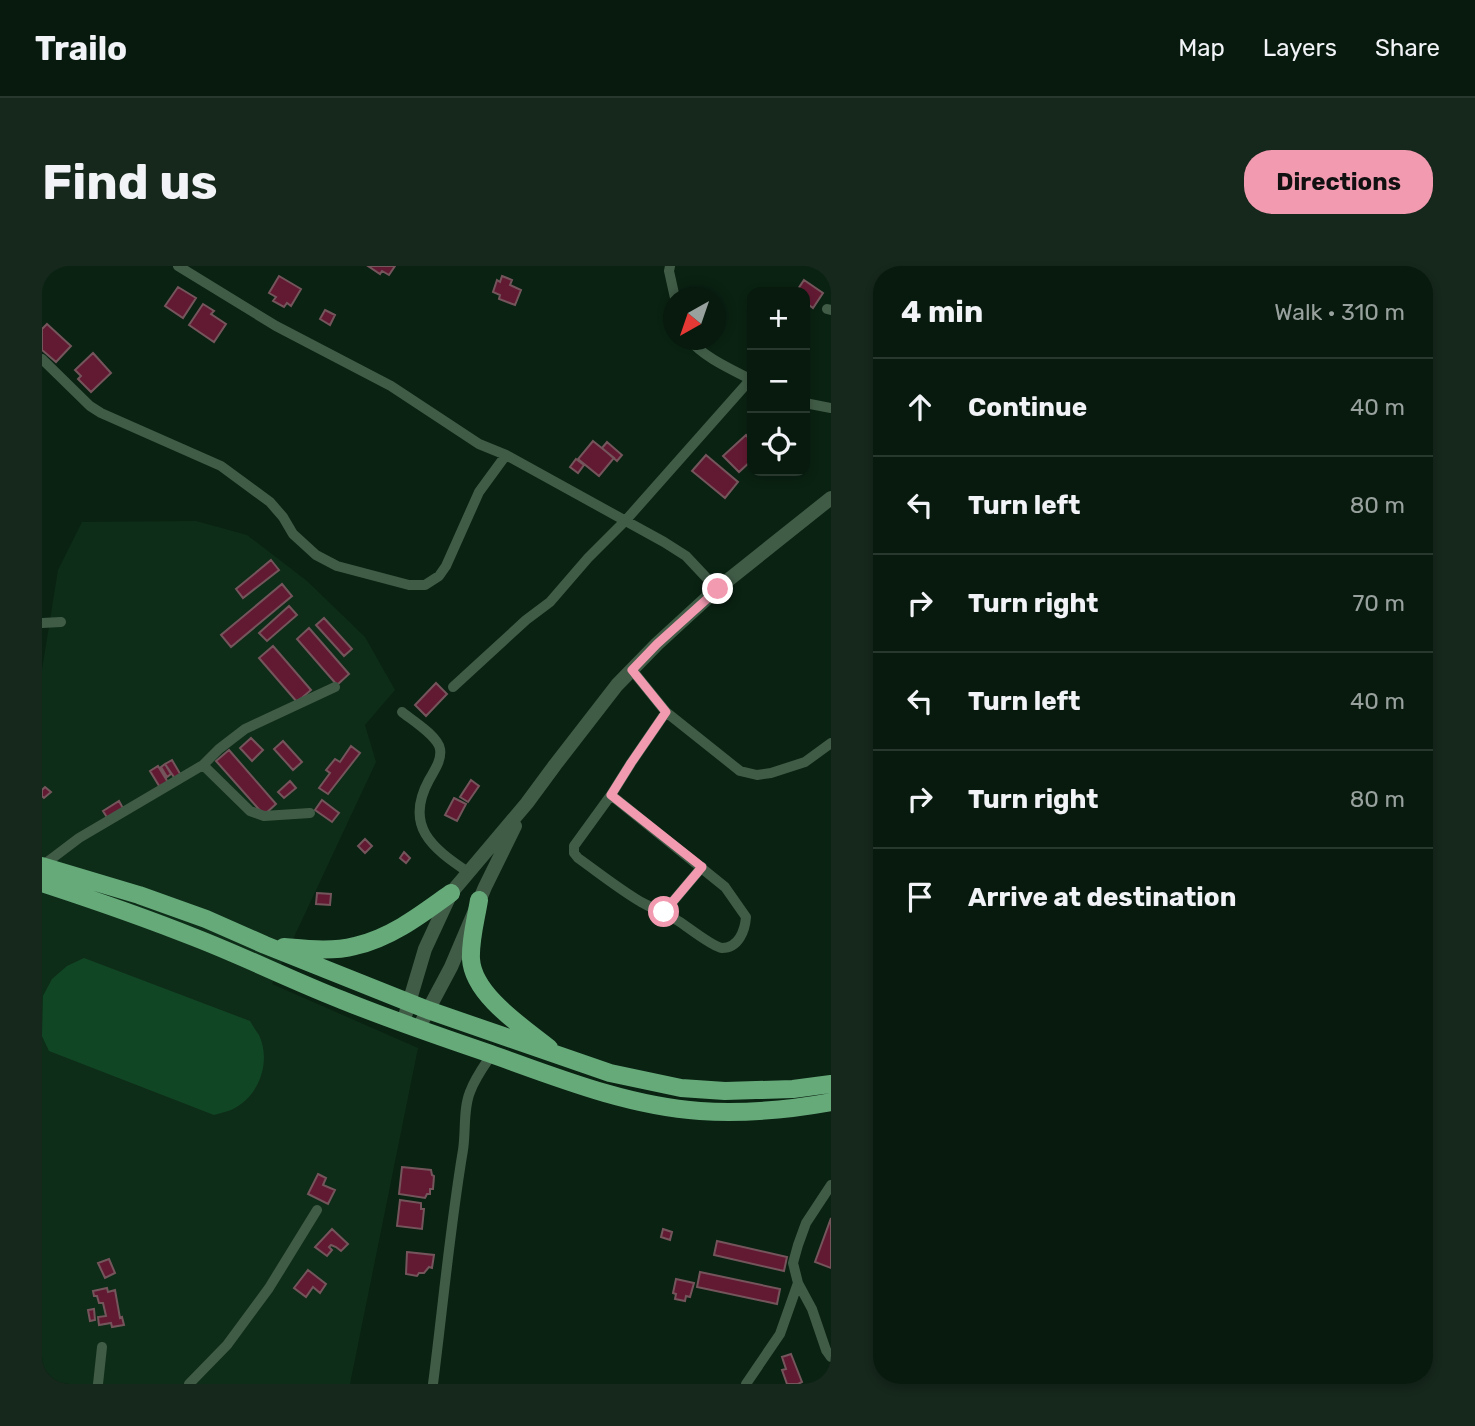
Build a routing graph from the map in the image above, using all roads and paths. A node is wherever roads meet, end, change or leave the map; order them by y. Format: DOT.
graph roads {
  1 [pos="178,266"];
  2 [pos="670,266"];
  3 [pos="673,287"];
  4 [pos="702,350"];
  5 [pos="42,359"];
  6 [pos="747,378"];
  7 [pos="747,384"];
  8 [pos="810,404"];
  9 [pos="831,408"];
  10 [pos="506,455"];
  11 [pos="831,498"];
  12 [pos="626,520"];
  13 [pos="718,589"];
  14 [pos="61,622"];
  15 [pos="42,623"];
  16 [pos="632,670"];
  17 [pos="334,687"];
  18 [pos="453,687"];
  19 [pos="402,712"];
  20 [pos="666,712"];
  21 [pos="831,743"];
  22 [pos="203,765"];
  23 [pos="611,795"];
  24 [pos="527,803"];
  25 [pos="310,813"];
  26 [pos="42,866"];
  27 [pos="702,867"];
  28 [pos="468,872"];
  29 [pos="42,883"];
  30 [pos="451,893"];
  31 [pos="479,900"];
  32 [pos="664,912"];
  33 [pos="265,945"];
  34 [pos="409,1003"];
  35 [pos="428,1010"];
  36 [pos="410,1026"];
  37 [pos="492,1055"];
  38 [pos="556,1055"];
  39 [pos="831,1084"];
  40 [pos="831,1102"];
  41 [pos="831,1185"];
  42 [pos="317,1210"];
  43 [pos="798,1283"];
  44 [pos="102,1347"];
  45 [pos="831,1357"];
  46 [pos="98,1384"];
  47 [pos="189,1384"];
  48 [pos="433,1384"];
  49 [pos="746,1384"];
  1 -- 10 [label="street"];
  2 -- 3 [label="street"];
  4 -- 6 [label="street"];
  5 -- 10 [label="street"];
  7 -- 12 [label="street"];
  8 -- 9 [label="street"];
  10 -- 12 [label="street"];
  11 -- 13 [label="street"];
  12 -- 13 [label="street"];
  12 -- 18 [label="street"];
  13 -- 16 [label="street"];
  14 -- 15 [label="street"];
  16 -- 20 [label="street"];
  16 -- 24 [label="street"];
  17 -- 22 [label="street"];
  19 -- 28 [label="street"];
  20 -- 21 [label="street"];
  20 -- 23 [label="street"];
  22 -- 25 [label="street"];
  22 -- 26 [label="street"];
  23 -- 27 [label="street"];
  23 -- 32 [label="street"];
  24 -- 28 [label="street"];
  24 -- 31 [label="street"];
  26 -- 33 [label="highway"];
  27 -- 32 [label="street"];
  27 -- 32 [label="street"];
  28 -- 30 [label="street"];
  29 -- 36 [label="highway"];
  30 -- 33 [label="highway"];
  30 -- 34 [label="street"];
  31 -- 35 [label="street"];
  31 -- 38 [label="highway"];
  33 -- 34 [label="highway"];
  34 -- 35 [label="highway"];
  34 -- 36 [label="street"];
  35 -- 36 [label="street"];
  35 -- 38 [label="highway"];
  36 -- 37 [label="highway"];
  37 -- 40 [label="highway"];
  37 -- 48 [label="street"];
  38 -- 39 [label="highway"];
  41 -- 43 [label="street"];
  42 -- 47 [label="street"];
  43 -- 45 [label="street"];
  43 -- 49 [label="street"];
  44 -- 46 [label="street"];
}
